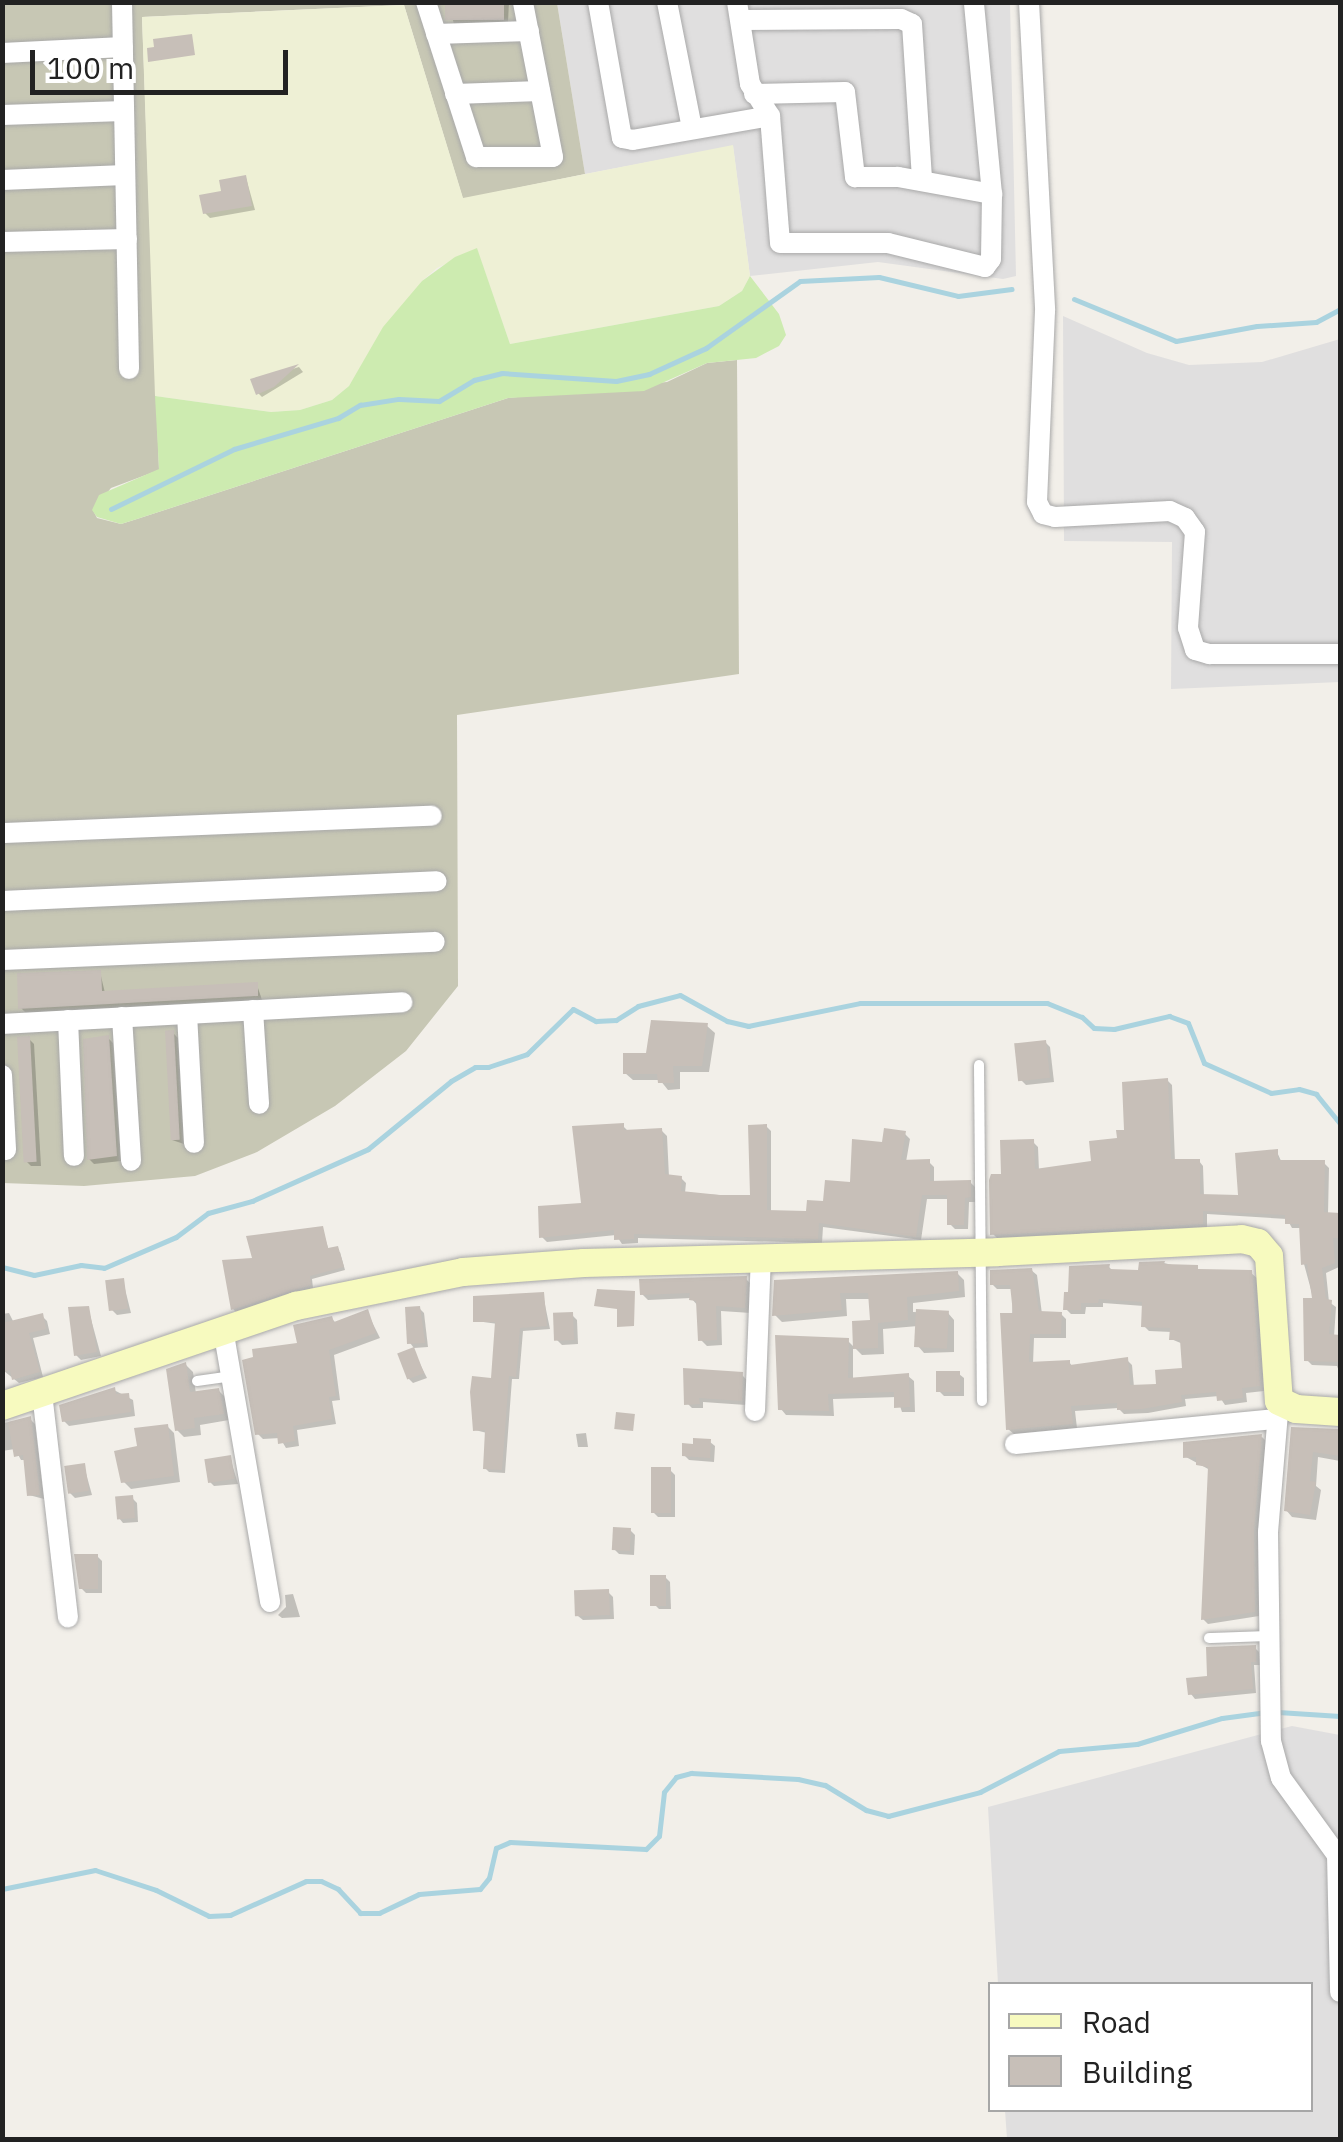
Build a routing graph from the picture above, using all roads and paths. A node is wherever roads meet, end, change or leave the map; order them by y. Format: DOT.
graph roads {
  1 [pos="122,2"];
  2 [pos="426,2"];
  3 [pos="523,2"];
  4 [pos="598,2"];
  5 [pos="668,2"];
  6 [pos="974,2"];
  7 [pos="1029,2"];
  8 [pos="739,11"];
  9 [pos="528,31"];
  10 [pos="436,34"];
  11 [pos="123,48"];
  12 [pos="2,54"];
  13 [pos="540,91"];
  14 [pos="455,94"];
  15 [pos="754,94"];
  16 [pos="124,111"];
  17 [pos="2,116"];
  18 [pos="770,116"];
  19 [pos="692,128"];
  20 [pos="126,175"];
  21 [pos="2,180"];
  22 [pos="922,180"];
  23 [pos="992,194"];
  24 [pos="126,240"];
  25 [pos="2,242"];
  26 [pos="129,369"];
  27 [pos="1340,654"];
  28 [pos="432,816"];
  29 [pos="2,833"];
  30 [pos="436,881"];
  31 [pos="2,901"];
  32 [pos="434,942"];
  33 [pos="2,960"];
  34 [pos="402,1002"];
  35 [pos="254,1010"];
  36 [pos="187,1014"];
  37 [pos="122,1017"];
  38 [pos="68,1020"];
  39 [pos="2,1024"];
  40 [pos="979,1066"];
  41 [pos="2,1075"];
  42 [pos="259,1104"];
  43 [pos="194,1144"];
  44 [pos="6,1150"];
  45 [pos="74,1156"];
  46 [pos="131,1161"];
  47 [pos="982,1252"];
  48 [pos="761,1258"];
  49 [pos="223,1329"];
  50 [pos="233,1375"];
  51 [pos="197,1381"];
  52 [pos="42,1393"];
  53 [pos="982,1401"];
  54 [pos="2,1406"];
  55 [pos="1278,1410"];
  56 [pos="755,1411"];
  57 [pos="1340,1412"];
  58 [pos="1014,1444"];
  59 [pos="270,1602"];
  60 [pos="68,1618"];
  61 [pos="1270,1636"];
  62 [pos="1208,1638"];
  63 [pos="1340,1992"];
  1 -- 11 [label="street"];
  2 -- 10 [label="street"];
  3 -- 9 [label="street"];
  4 -- 19 [label="street"];
  5 -- 19 [label="street"];
  6 -- 23 [label="street"];
  7 -- 27 [label="street"];
  8 -- 15 [label="street"];
  8 -- 22 [label="street"];
  9 -- 10 [label="street"];
  9 -- 13 [label="street"];
  10 -- 14 [label="street"];
  11 -- 12 [label="street"];
  11 -- 16 [label="street"];
  13 -- 14 [label="street"];
  13 -- 14 [label="street"];
  15 -- 18 [label="street"];
  15 -- 22 [label="street"];
  16 -- 17 [label="street"];
  16 -- 20 [label="street"];
  18 -- 19 [label="street"];
  18 -- 23 [label="street"];
  20 -- 21 [label="street"];
  20 -- 24 [label="street"];
  22 -- 23 [label="street"];
  24 -- 25 [label="street"];
  24 -- 26 [label="street"];
  28 -- 29 [label="street"];
  30 -- 31 [label="street"];
  32 -- 33 [label="street"];
  34 -- 35 [label="street"];
  35 -- 36 [label="street"];
  35 -- 42 [label="street"];
  36 -- 37 [label="street"];
  36 -- 43 [label="street"];
  37 -- 38 [label="street"];
  37 -- 46 [label="street"];
  38 -- 39 [label="street"];
  38 -- 45 [label="street"];
  40 -- 47 [label="lane"];
  41 -- 44 [label="street"];
  47 -- 48 [label="street"];
  47 -- 53 [label="lane"];
  47 -- 55 [label="street"];
  48 -- 49 [label="street"];
  48 -- 56 [label="street"];
  49 -- 50 [label="street"];
  49 -- 52 [label="street"];
  50 -- 51 [label="lane"];
  50 -- 59 [label="street"];
  52 -- 54 [label="street"];
  52 -- 60 [label="street"];
  55 -- 57 [label="street"];
  55 -- 58 [label="street"];
  55 -- 61 [label="street"];
  61 -- 62 [label="lane"];
  61 -- 63 [label="street"];
}
